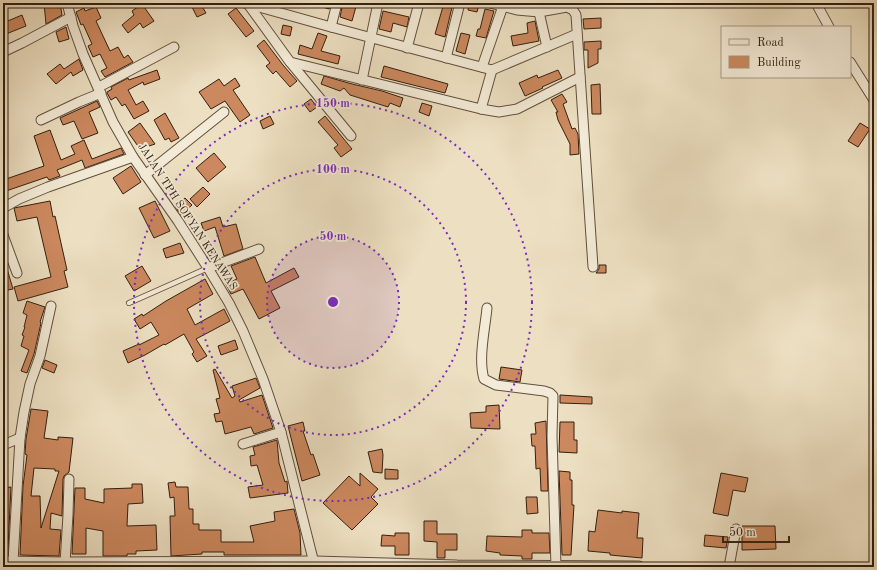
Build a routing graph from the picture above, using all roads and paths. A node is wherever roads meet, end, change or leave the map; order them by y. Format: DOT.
graph roads {
  1 [pos="68,3"];
  2 [pos="248,3"];
  3 [pos="337,3"];
  4 [pos="378,3"];
  5 [pos="419,3"];
  6 [pos="460,3"];
  7 [pos="490,3"];
  8 [pos="816,3"];
  9 [pos="503,6"];
  10 [pos="539,12"];
  11 [pos="71,17"];
  12 [pos="828,26"];
  13 [pos="331,28"];
  14 [pos="577,34"];
  15 [pos="370,38"];
  16 [pos="174,47"];
  17 [pos="546,47"];
  18 [pos="407,48"];
  19 [pos="3,52"];
  20 [pos="446,58"];
  21 [pos="290,62"];
  22 [pos="851,64"];
  23 [pos="482,67"];
  24 [pos="492,70"];
  25 [pos="580,77"];
  26 [pos="362,80"];
  27 [pos="100,90"];
  28 [pos="874,100"];
  29 [pos="481,110"];
  30 [pos="224,112"];
  31 [pos="41,120"];
  32 [pos="351,136"];
  33 [pos="133,157"];
  34 [pos="145,175"];
  35 [pos="3,208"];
  36 [pos="3,235"];
  37 [pos="259,249"];
  38 [pos="593,266"];
  39 [pos="208,268"];
  40 [pos="17,274"];
  41 [pos="129,303"];
  42 [pos="51,306"];
  43 [pos="487,308"];
  44 [pos="281,432"];
  45 [pos="20,438"];
  46 [pos="243,444"];
  47 [pos="3,445"];
  48 [pos="69,479"];
  49 [pos="736,529"];
  50 [pos="8,562"];
  51 [pos="58,564"];
  52 [pos="315,564"];
  53 [pos="169,565"];
  54 [pos="200,565"];
  55 [pos="457,566"];
  56 [pos="540,567"];
  57 [pos="556,567"];
  58 [pos="612,567"];
  59 [pos="638,567"];
  60 [pos="729,567"];
  1 -- 11 [label="street, JALAN TPH SOFYAN KENAWAS"];
  2 -- 13 [label="street"];
  2 -- 21 [label="street"];
  3 -- 13 [label="street"];
  4 -- 15 [label="street"];
  5 -- 18 [label="street"];
  6 -- 20 [label="street"];
  7 -- 9 [label="street"];
  8 -- 12 [label="street"];
  9 -- 10 [label="street"];
  9 -- 23 [label="street"];
  10 -- 14 [label="street"];
  10 -- 17 [label="street"];
  11 -- 19 [label="street"];
  11 -- 27 [label="street, JALAN TPH SOFYAN KENAWAS"];
  13 -- 15 [label="street"];
  14 -- 17 [label="street"];
  14 -- 25 [label="street"];
  15 -- 18 [label="street"];
  15 -- 26 [label="street"];
  16 -- 27 [label="street"];
  17 -- 24 [label="street"];
  18 -- 20 [label="street"];
  20 -- 23 [label="street"];
  21 -- 26 [label="street"];
  21 -- 32 [label="street"];
  22 -- 28 [label="street"];
  23 -- 24 [label="street"];
  24 -- 29 [label="street"];
  25 -- 29 [label="street"];
  25 -- 38 [label="street"];
  26 -- 29 [label="street"];
  27 -- 31 [label="street"];
  27 -- 33 [label="street, JALAN TPH SOFYAN KENAWAS"];
  30 -- 34 [label="street"];
  33 -- 34 [label="street, JALAN TPH SOFYAN KENAWAS"];
  33 -- 35 [label="street"];
  34 -- 39 [label="street, JALAN TPH SOFYAN KENAWAS"];
  36 -- 40 [label="street"];
  37 -- 39 [label="street"];
  39 -- 41 [label="lane"];
  39 -- 44 [label="street, JALAN TPH SOFYAN KENAWAS"];
  42 -- 45 [label="street"];
  43 -- 57 [label="street"];
  44 -- 46 [label="street"];
  44 -- 52 [label="street, JALAN TPH SOFYAN KENAWAS"];
  45 -- 47 [label="street"];
  45 -- 50 [label="street"];
  48 -- 51 [label="street"];
  49 -- 60 [label="street"];
  50 -- 51 [label="street"];
  51 -- 53 [label="street"];
  52 -- 54 [label="street"];
  52 -- 55 [label="street"];
  53 -- 54 [label="street"];
  55 -- 56 [label="street"];
  56 -- 57 [label="street"];
  57 -- 58 [label="street"];
  58 -- 59 [label="street"];
}
